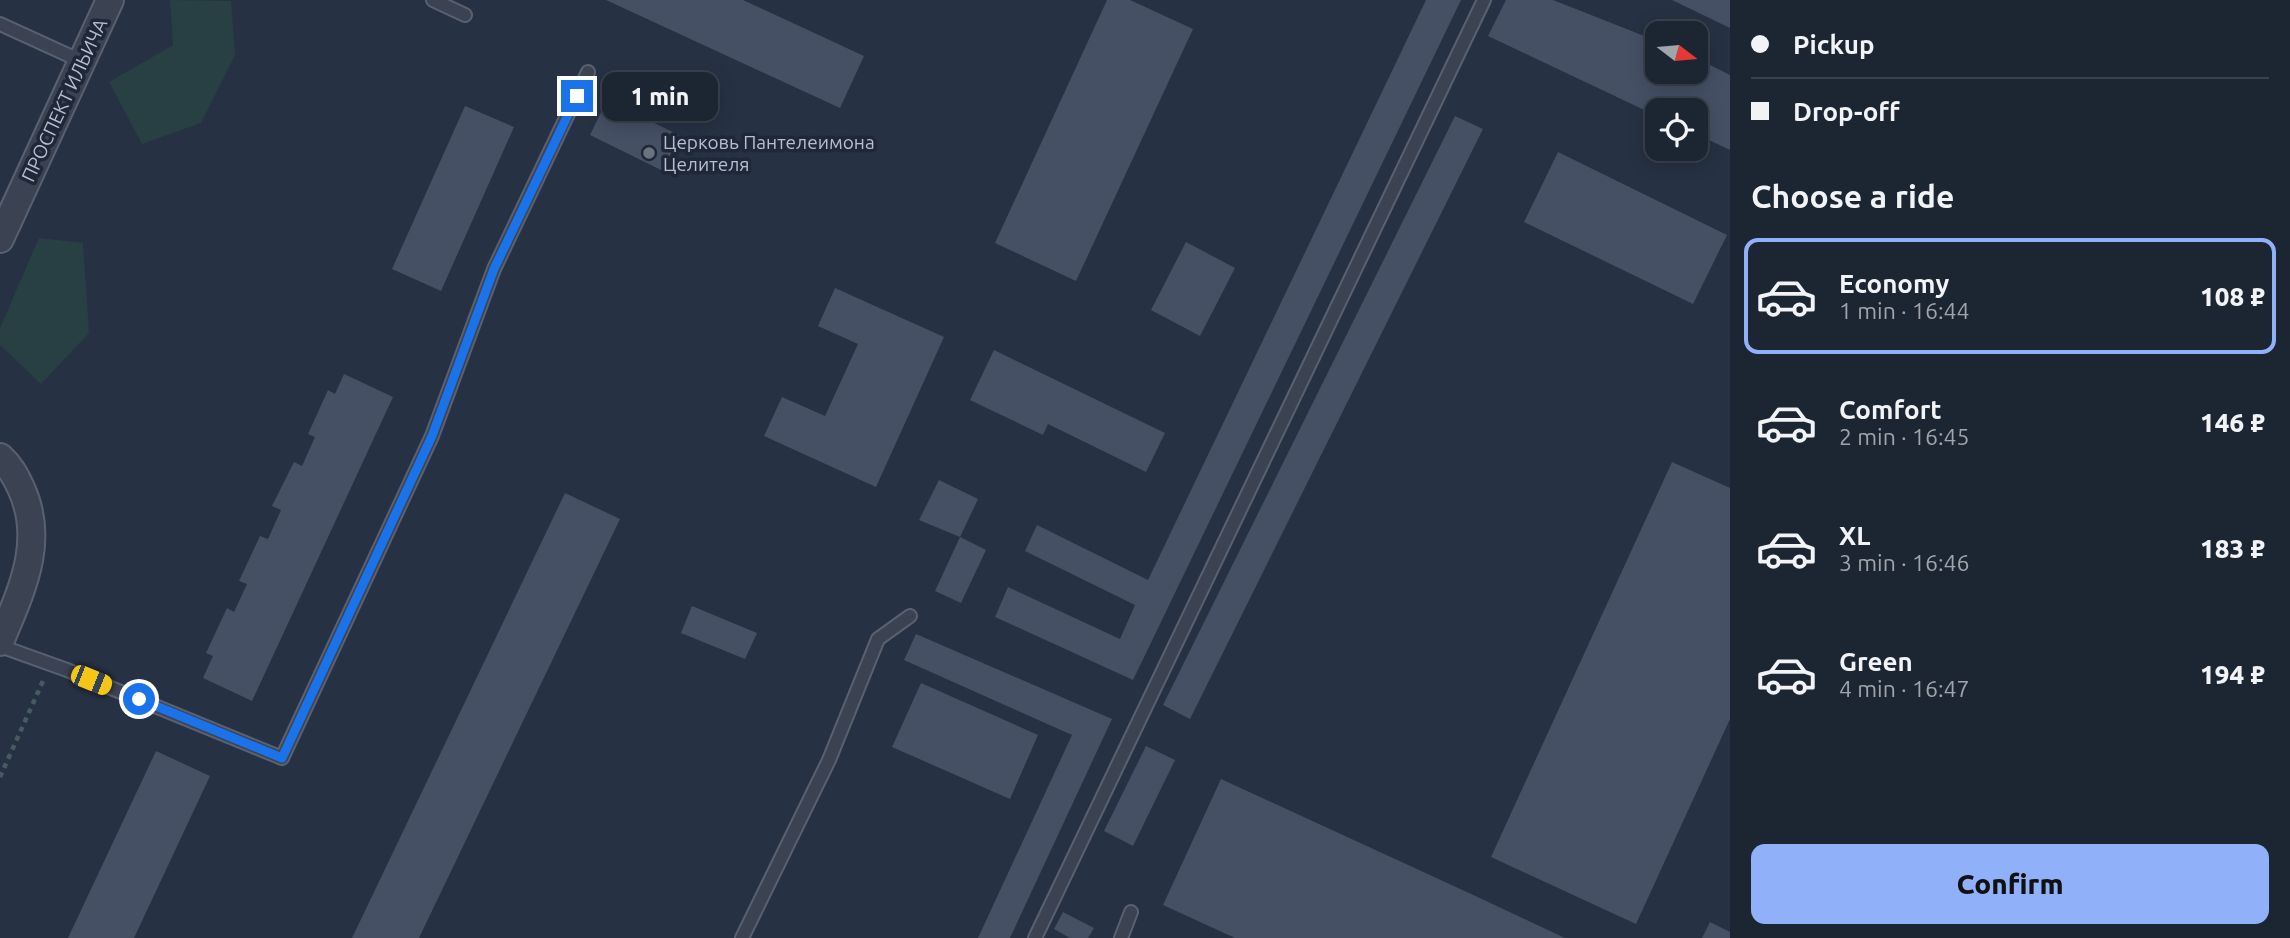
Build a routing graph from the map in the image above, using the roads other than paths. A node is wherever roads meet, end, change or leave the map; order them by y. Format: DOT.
graph roads {
  1 [pos="110,0"];
  2 [pos="433,0"];
  3 [pos="1484,0"];
  4 [pos="465,15"];
  5 [pos="0,24"];
  6 [pos="81,61"];
  7 [pos="589,72"];
  8 [pos="0,239"];
  9 [pos="0,457"];
  10 [pos="911,616"];
  11 [pos="0,644"];
  12 [pos="1132,912"];
  13 [pos="742,938"];
  14 [pos="1035,938"];
  15 [pos="1121,938"];
  1 -- 6 [label="street, ПРОСПЕКТ ИЛЬИЧА"];
  2 -- 4 [label="lane"];
  3 -- 14 [label="lane"];
  5 -- 6 [label="lane"];
  6 -- 8 [label="street, ПРОСПЕКТ ИЛЬИЧА"];
  7 -- 11 [label="lane"];
  9 -- 11 [label="street"];
  10 -- 13 [label="lane"];
  12 -- 15 [label="lane"];
}
